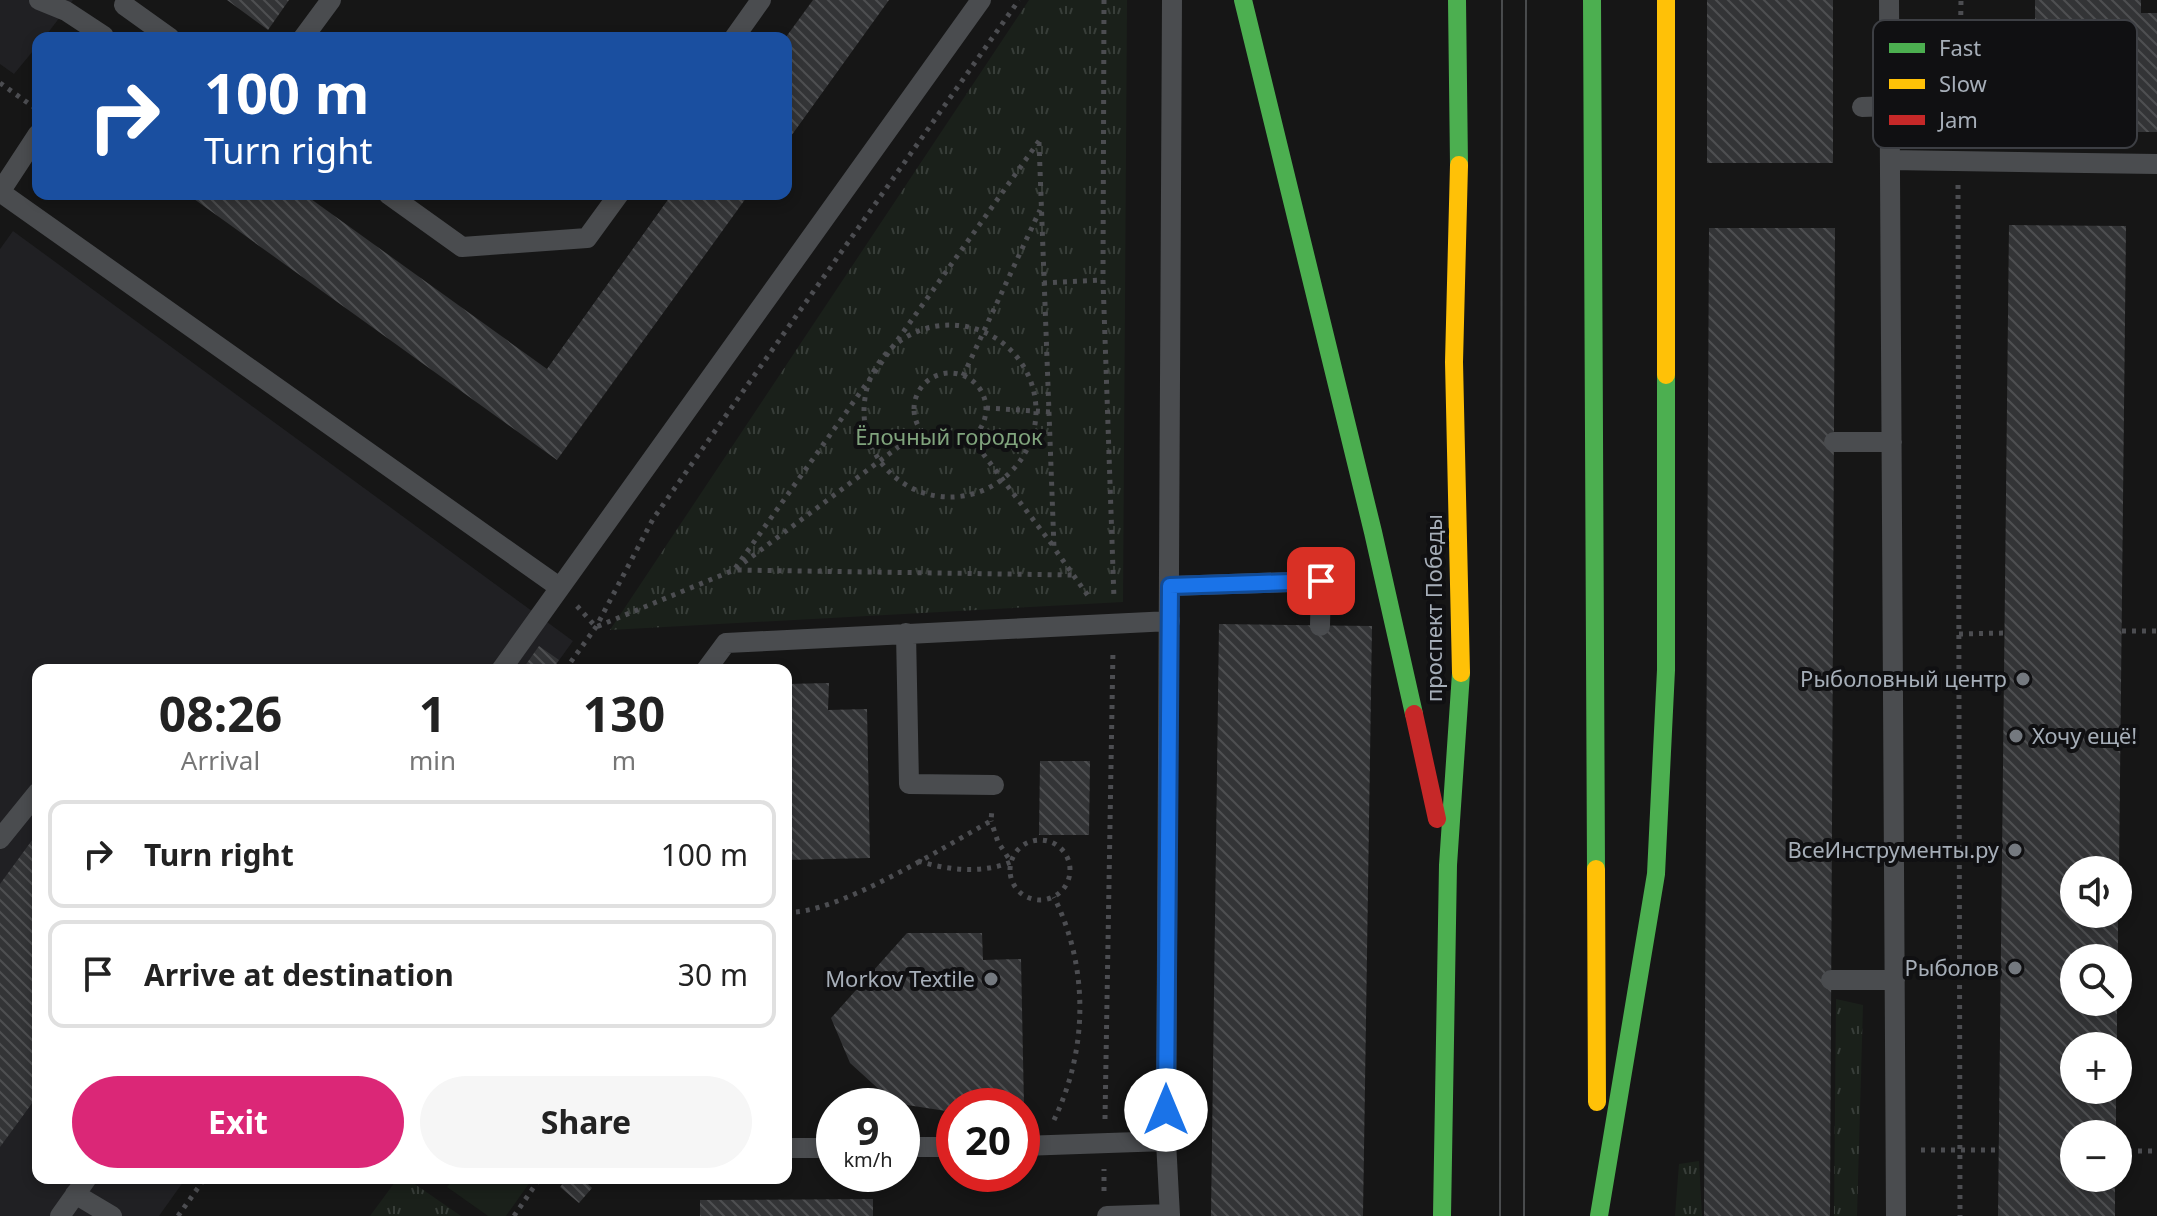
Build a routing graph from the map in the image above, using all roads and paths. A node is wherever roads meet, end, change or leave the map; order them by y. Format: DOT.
graph roads {
  1 [pos="39,0"];
  2 [pos="331,0"];
  3 [pos="761,0"];
  4 [pos="981,0"];
  5 [pos="1019,0"];
  6 [pos="1172,0"];
  7 [pos="1243,0"];
  8 [pos="1457,0"];
  9 [pos="1592,0"];
  10 [pos="1666,0"];
  11 [pos="1889,0"];
  12 [pos="1961,0"];
  13 [pos="126,2"];
  14 [pos="1889,20"];
  15 [pos="1961,20"];
  16 [pos="96,32"];
  17 [pos="106,32"];
  18 [pos="163,32"];
  19 [pos="307,32"];
  20 [pos="738,32"];
  21 [pos="0,83"];
  22 [pos="32,106"];
  23 [pos="1862,107"];
  24 [pos="1873,107"];
  25 [pos="32,143"];
  26 [pos="1890,148"];
  27 [pos="1958,148"];
  28 [pos="1890,160"];
  29 [pos="1958,162"];
  30 [pos="2157,164"];
  31 [pos="396,200"];
  32 [pos="615,200"];
  33 [pos="1040,209"];
  34 [pos="1103,280"];
  35 [pos="1043,283"];
  36 [pos="983,332"];
  37 [pos="880,362"];
  38 [pos="963,376"];
  39 [pos="986,408"];
  40 [pos="1036,410"];
  41 [pos="1051,412"];
  42 [pos="921,430"];
  43 [pos="971,438"];
  44 [pos="1834,442"];
  45 [pos="1892,442"];
  46 [pos="880,461"];
  47 [pos="1002,479"];
  48 [pos="1054,548"];
  49 [pos="734,570"];
  50 [pos="1073,575"];
  51 [pos="1170,586"];
  52 [pos="559,587"];
  53 [pos="1114,597"];
  54 [pos="1170,621"];
  55 [pos="1320,626"];
  56 [pos="596,627"];
  57 [pos="2122,631"];
  58 [pos="2157,631"];
  59 [pos="906,633"];
  60 [pos="2005,633"];
  61 [pos="1959,634"];
  62 [pos="505,664"];
  63 [pos="569,664"];
  64 [pos="710,664"];
  65 [pos="994,785"];
  66 [pos="32,799"];
  67 [pos="991,821"];
  68 [pos="0,839"];
  69 [pos="918,861"];
  70 [pos="1011,862"];
  71 [pos="1448,865"];
  72 [pos="1054,897"];
  73 [pos="792,911"];
  74 [pos="1831,980"];
  75 [pos="1895,980"];
  76 [pos="1040,1135"];
  77 [pos="1166,1141"];
  78 [pos="1040,1145"];
  79 [pos="792,1148"];
  80 [pos="816,1148"];
  81 [pos="1896,1150"];
  82 [pos="1960,1150"];
  83 [pos="1998,1150"];
  84 [pos="2132,1151"];
  85 [pos="2157,1151"];
  86 [pos="201,1184"];
  87 [pos="536,1184"];
  88 [pos="81,1186"];
  89 [pos="1170,1215"];
  90 [pos="60,1216"];
  91 [pos="112,1216"];
  92 [pos="178,1216"];
  93 [pos="514,1216"];
  94 [pos="1107,1216"];
  95 [pos="1442,1216"];
  96 [pos="1598,1216"];
  97 [pos="1896,1216"];
  98 [pos="1960,1216"];
  1 -- 16 [label="lane"];
  2 -- 19 [label="lane"];
  3 -- 20 [label="lane"];
  4 -- 52 [label="lane"];
  5 -- 56 [label="path"];
  6 -- 51 [label="lane"];
  7 -- 71 [label="main road"];
  8 -- 71 [label="main road, проспект Победы"];
  9 -- 96 [label="main road"];
  10 -- 96 [label="main road"];
  11 -- 14 [label="lane"];
  12 -- 15 [label="path"];
  13 -- 17 [label="lane"];
  13 -- 18 [label="lane"];
  21 -- 22 [label="path"];
  23 -- 24 [label="lane"];
  25 -- 52 [label="lane"];
  26 -- 28 [label="lane"];
  27 -- 29 [label="path"];
  28 -- 29 [label="lane"];
  28 -- 45 [label="lane"];
  29 -- 30 [label="lane"];
  29 -- 61 [label="path"];
  31 -- 32 [label="lane"];
  33 -- 35 [label="path"];
  33 -- 36 [label="path"];
  33 -- 37 [label="path"];
  34 -- 35 [label="path"];
  35 -- 41 [label="path"];
  36 -- 37 [label="path"];
  36 -- 38 [label="path"];
  36 -- 40 [label="path"];
  37 -- 46 [label="path"];
  37 -- 49 [label="path"];
  38 -- 39 [label="path"];
  38 -- 42 [label="path"];
  39 -- 40 [label="path"];
  39 -- 43 [label="path"];
  40 -- 41 [label="path"];
  40 -- 47 [label="path"];
  41 -- 48 [label="path"];
  42 -- 43 [label="path"];
  42 -- 46 [label="path"];
  43 -- 47 [label="path"];
  44 -- 45 [label="lane"];
  45 -- 75 [label="lane"];
  46 -- 47 [label="path"];
  46 -- 49 [label="path"];
  47 -- 48 [label="path"];
  48 -- 50 [label="path"];
  49 -- 50 [label="path"];
  49 -- 56 [label="path"];
  50 -- 53 [label="path"];
  51 -- 54 [label="lane"];
  51 -- 55 [label="lane"];
  52 -- 62 [label="lane"];
  54 -- 59 [label="lane"];
  54 -- 77 [label="lane"];
  56 -- 63 [label="path"];
  57 -- 58 [label="path"];
  59 -- 64 [label="lane"];
  59 -- 65 [label="lane"];
  60 -- 61 [label="path"];
  61 -- 82 [label="path"];
  65 -- 67 [label="path"];
  66 -- 68 [label="lane"];
  67 -- 69 [label="path"];
  67 -- 70 [label="path"];
  69 -- 70 [label="path"];
  69 -- 73 [label="path"];
  70 -- 72 [label="path"];
  70 -- 72 [label="path"];
  71 -- 95 [label="main road, проспект Победы"];
  72 -- 76 [label="path"];
  74 -- 75 [label="lane"];
  75 -- 81 [label="lane"];
  77 -- 78 [label="lane"];
  77 -- 89 [label="lane"];
  79 -- 80 [label="lane"];
  81 -- 82 [label="path"];
  81 -- 97 [label="lane"];
  82 -- 83 [label="path"];
  82 -- 98 [label="path"];
  84 -- 85 [label="path"];
  86 -- 92 [label="path"];
  87 -- 93 [label="path"];
  88 -- 90 [label="lane"];
  88 -- 91 [label="lane"];
  89 -- 94 [label="lane"];
}
